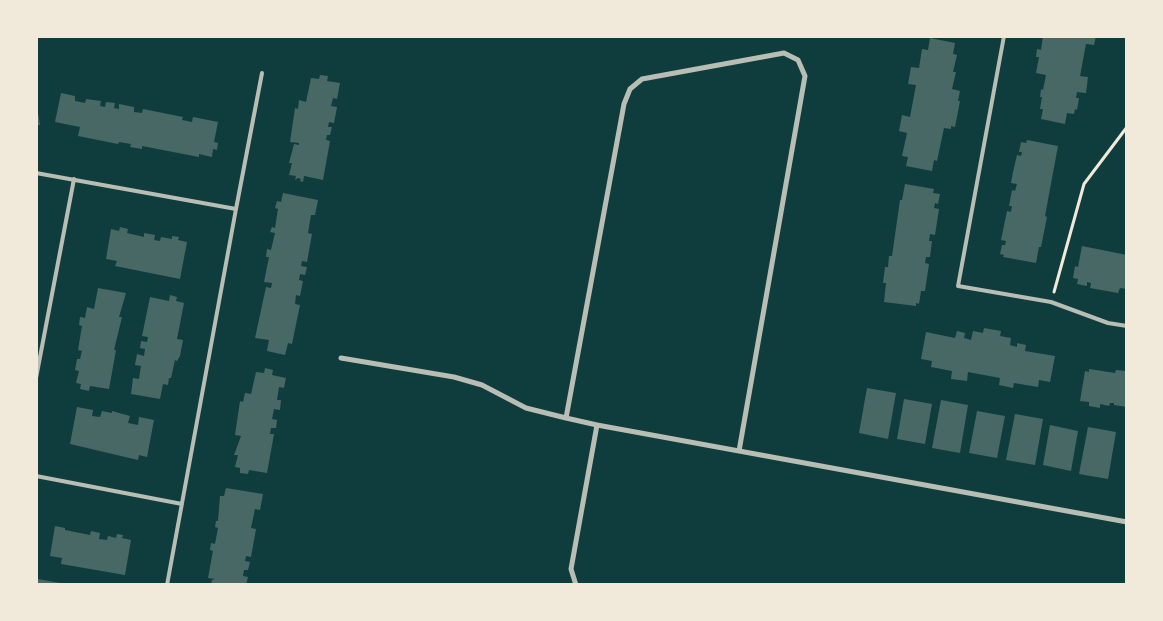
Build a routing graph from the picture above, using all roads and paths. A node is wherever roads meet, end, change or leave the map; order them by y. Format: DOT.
graph roads {
  1 [pos="1004,36"];
  2 [pos="262,73"];
  3 [pos="1127,127"];
  4 [pos="36,173"];
  5 [pos="74,179"];
  6 [pos="236,209"];
  7 [pos="1051,302"];
  8 [pos="1127,326"];
  9 [pos="341,358"];
  10 [pos="36,378"];
  11 [pos="566,418"];
  12 [pos="597,425"];
  13 [pos="739,451"];
  14 [pos="36,476"];
  15 [pos="182,504"];
  16 [pos="1127,522"];
  17 [pos="167,585"];
  18 [pos="576,585"];
  1 -- 7 [label="lane"];
  2 -- 6 [label="lane"];
  3 -- 7 [label="path"];
  4 -- 5 [label="lane"];
  5 -- 6 [label="lane"];
  5 -- 10 [label="lane"];
  6 -- 15 [label="lane"];
  7 -- 8 [label="lane"];
  9 -- 11 [label="street"];
  11 -- 12 [label="street"];
  11 -- 13 [label="street"];
  12 -- 13 [label="street"];
  12 -- 18 [label="street"];
  13 -- 16 [label="street"];
  14 -- 15 [label="lane"];
  15 -- 17 [label="lane"];
}
